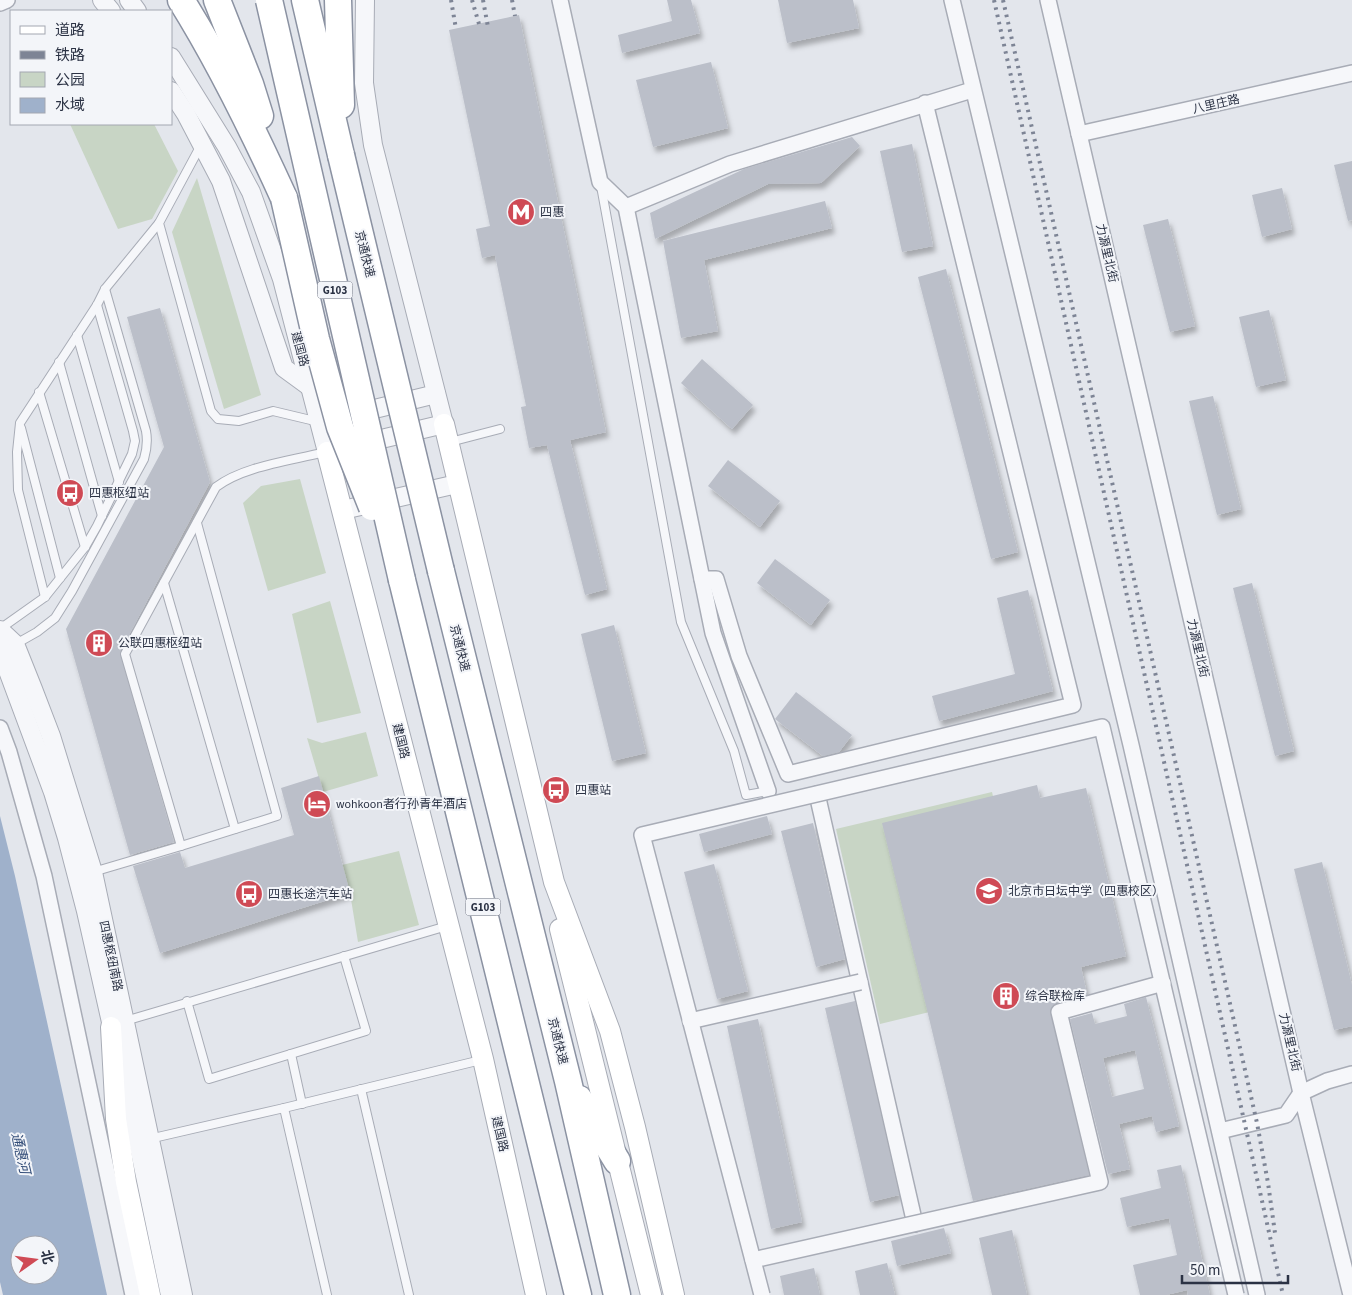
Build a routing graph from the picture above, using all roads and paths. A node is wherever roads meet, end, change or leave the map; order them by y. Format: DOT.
graph roads {
  1 [pos="7,0"];
  2 [pos="102,0"];
  3 [pos="129,0"];
  4 [pos="181,0"];
  5 [pos="217,0"];
  6 [pos="268,0"];
  7 [pos="305,0"];
  8 [pos="338,0"];
  9 [pos="365,0"];
  10 [pos="560,0"];
  11 [pos="952,0"];
  12 [pos="1048,0"];
  13 [pos="0,3"];
  14 [pos="110,10"];
  15 [pos="137,10"];
  16 [pos="172,58"];
  17 [pos="1352,73"];
  18 [pos="972,90"];
  19 [pos="172,93"];
  20 [pos="925,103"];
  21 [pos="1080,134"];
  22 [pos="201,145"];
  23 [pos="341,155"];
  24 [pos="600,182"];
  25 [pos="284,198"];
  26 [pos="626,208"];
  27 [pos="159,223"];
  28 [pos="105,289"];
  29 [pos="97,305"];
  30 [pos="77,335"];
  31 [pos="59,362"];
  32 [pos="310,387"];
  33 [pos="40,392"];
  34 [pos="436,394"];
  35 [pos="319,422"];
  36 [pos="20,424"];
  37 [pos="500,429"];
  38 [pos="446,433"];
  39 [pos="327,452"];
  40 [pos="119,482"];
  41 [pos="457,484"];
  42 [pos="343,510"];
  43 [pos="102,516"];
  44 [pos="197,523"];
  45 [pos="85,546"];
  46 [pos="60,578"];
  47 [pos="702,579"];
  48 [pos="402,580"];
  49 [pos="164,583"];
  50 [pos="45,597"];
  51 [pos="0,629"];
  52 [pos="5,646"];
  53 [pos="0,728"];
  54 [pos="768,791"];
  55 [pos="817,794"];
  56 [pos="235,829"];
  57 [pos="181,846"];
  58 [pos="92,872"];
  59 [pos="554,882"];
  60 [pos="449,926"];
  61 [pos="344,956"];
  62 [pos="860,982"];
  63 [pos="1163,983"];
  64 [pos="187,1001"];
  65 [pos="690,1021"];
  66 [pos="118,1024"];
  67 [pos="291,1054"];
  68 [pos="483,1059"];
  69 [pos="1352,1074"];
  70 [pos="568,1081"];
  71 [pos="361,1089"];
  72 [pos="1301,1093"];
  73 [pos="302,1104"];
  74 [pos="284,1108"];
  75 [pos="1220,1131"];
  76 [pos="150,1139"];
  77 [pos="618,1161"];
  78 [pos="915,1224"];
  79 [pos="563,1233"];
  80 [pos="753,1260"];
  81 [pos="133,1295"];
  82 [pos="150,1295"];
  83 [pos="170,1295"];
  84 [pos="183,1295"];
  85 [pos="327,1295"];
  86 [pos="409,1295"];
  87 [pos="536,1295"];
  88 [pos="567,1295"];
  89 [pos="578,1295"];
  90 [pos="617,1295"];
  91 [pos="651,1295"];
  92 [pos="674,1295"];
  93 [pos="762,1295"];
  94 [pos="1236,1295"];
  95 [pos="1258,1295"];
  96 [pos="1351,1295"];
  1 -- 13 [label="street"];
  2 -- 14 [label="street"];
  3 -- 15 [label="street"];
  4 -- 25 [label="highway"];
  5 -- 25 [label="highway"];
  6 -- 48 [label="highway, G103, bridge"];
  7 -- 23 [label="highway, 京通快速 / G103"];
  8 -- 23 [label="highway"];
  9 -- 34 [label="street"];
  10 -- 24 [label="street"];
  11 -- 18 [label="street"];
  12 -- 21 [label="street, 力源里北街"];
  16 -- 32 [label="street, 建国路"];
  17 -- 21 [label="street, 八里庄路"];
  18 -- 20 [label="street"];
  18 -- 75 [label="street"];
  19 -- 22 [label="street"];
  20 -- 26 [label="street"];
  20 -- 47 [label="street"];
  21 -- 72 [label="street, 力源里北街"];
  22 -- 27 [label="lane"];
  22 -- 32 [label="street"];
  23 -- 70 [label="highway, 京通快速 / G103, bridge"];
  24 -- 26 [label="street"];
  24 -- 54 [label="lane"];
  25 -- 48 [label="highway, bridge"];
  26 -- 47 [label="street"];
  27 -- 28 [label="lane"];
  27 -- 35 [label="lane"];
  28 -- 29 [label="lane"];
  28 -- 52 [label="lane"];
  29 -- 30 [label="lane"];
  29 -- 40 [label="lane"];
  30 -- 31 [label="lane"];
  30 -- 40 [label="lane"];
  31 -- 33 [label="lane"];
  31 -- 43 [label="lane"];
  32 -- 35 [label="street, 建国路"];
  33 -- 36 [label="lane"];
  33 -- 45 [label="lane"];
  34 -- 35 [label="street"];
  34 -- 38 [label="street"];
  35 -- 39 [label="street, 建国路"];
  36 -- 46 [label="lane"];
  36 -- 50 [label="lane"];
  37 -- 38 [label="lane"];
  38 -- 39 [label="street"];
  38 -- 41 [label="main road"];
  39 -- 42 [label="main road, 建国路"];
  39 -- 44 [label="lane"];
  40 -- 43 [label="lane"];
  41 -- 42 [label="street"];
  41 -- 59 [label="main road"];
  42 -- 60 [label="main road, 建国路"];
  43 -- 45 [label="lane"];
  44 -- 49 [label="lane"];
  44 -- 56 [label="lane"];
  45 -- 46 [label="lane"];
  46 -- 50 [label="lane"];
  47 -- 54 [label="street"];
  48 -- 79 [label="highway, G103"];
  49 -- 56 [label="lane"];
  49 -- 57 [label="lane"];
  50 -- 51 [label="lane"];
  51 -- 52 [label="street, 四惠枢纽南路"];
  52 -- 58 [label="street, 四惠枢纽南路"];
  52 -- 66 [label="street, 四惠枢纽南路"];
  53 -- 81 [label="street"];
  55 -- 62 [label="street"];
  55 -- 63 [label="street, bridge"];
  55 -- 65 [label="street, bridge"];
  56 -- 57 [label="lane"];
  57 -- 58 [label="lane"];
  58 -- 66 [label="street, 四惠枢纽南路"];
  59 -- 77 [label="main road"];
  59 -- 92 [label="main road"];
  60 -- 61 [label="lane"];
  60 -- 68 [label="main road, 建国路"];
  61 -- 64 [label="lane"];
  61 -- 67 [label="lane"];
  62 -- 65 [label="street, bridge"];
  62 -- 78 [label="street"];
  63 -- 78 [label="street, bridge"];
  63 -- 94 [label="street, bridge"];
  64 -- 66 [label="lane"];
  64 -- 67 [label="lane"];
  65 -- 80 [label="street, bridge"];
  66 -- 76 [label="street, 四惠枢纽南路"];
  66 -- 82 [label="main road"];
  66 -- 83 [label="street, 四惠枢纽南路"];
  67 -- 73 [label="lane"];
  68 -- 71 [label="lane"];
  68 -- 87 [label="main road, 建国路"];
  69 -- 72 [label="street"];
  70 -- 77 [label="highway"];
  70 -- 90 [label="highway, 京通快速 / G103"];
  71 -- 73 [label="lane"];
  71 -- 86 [label="lane"];
  72 -- 75 [label="street"];
  72 -- 96 [label="street, 力源里北街"];
  73 -- 74 [label="lane"];
  74 -- 76 [label="lane"];
  74 -- 85 [label="lane"];
  75 -- 95 [label="street"];
  76 -- 84 [label="street, 四惠枢纽南路"];
  77 -- 91 [label="main road"];
  78 -- 80 [label="street, bridge"];
  79 -- 88 [label="highway"];
  79 -- 89 [label="highway, G103"];
  80 -- 93 [label="street, bridge"];
}
